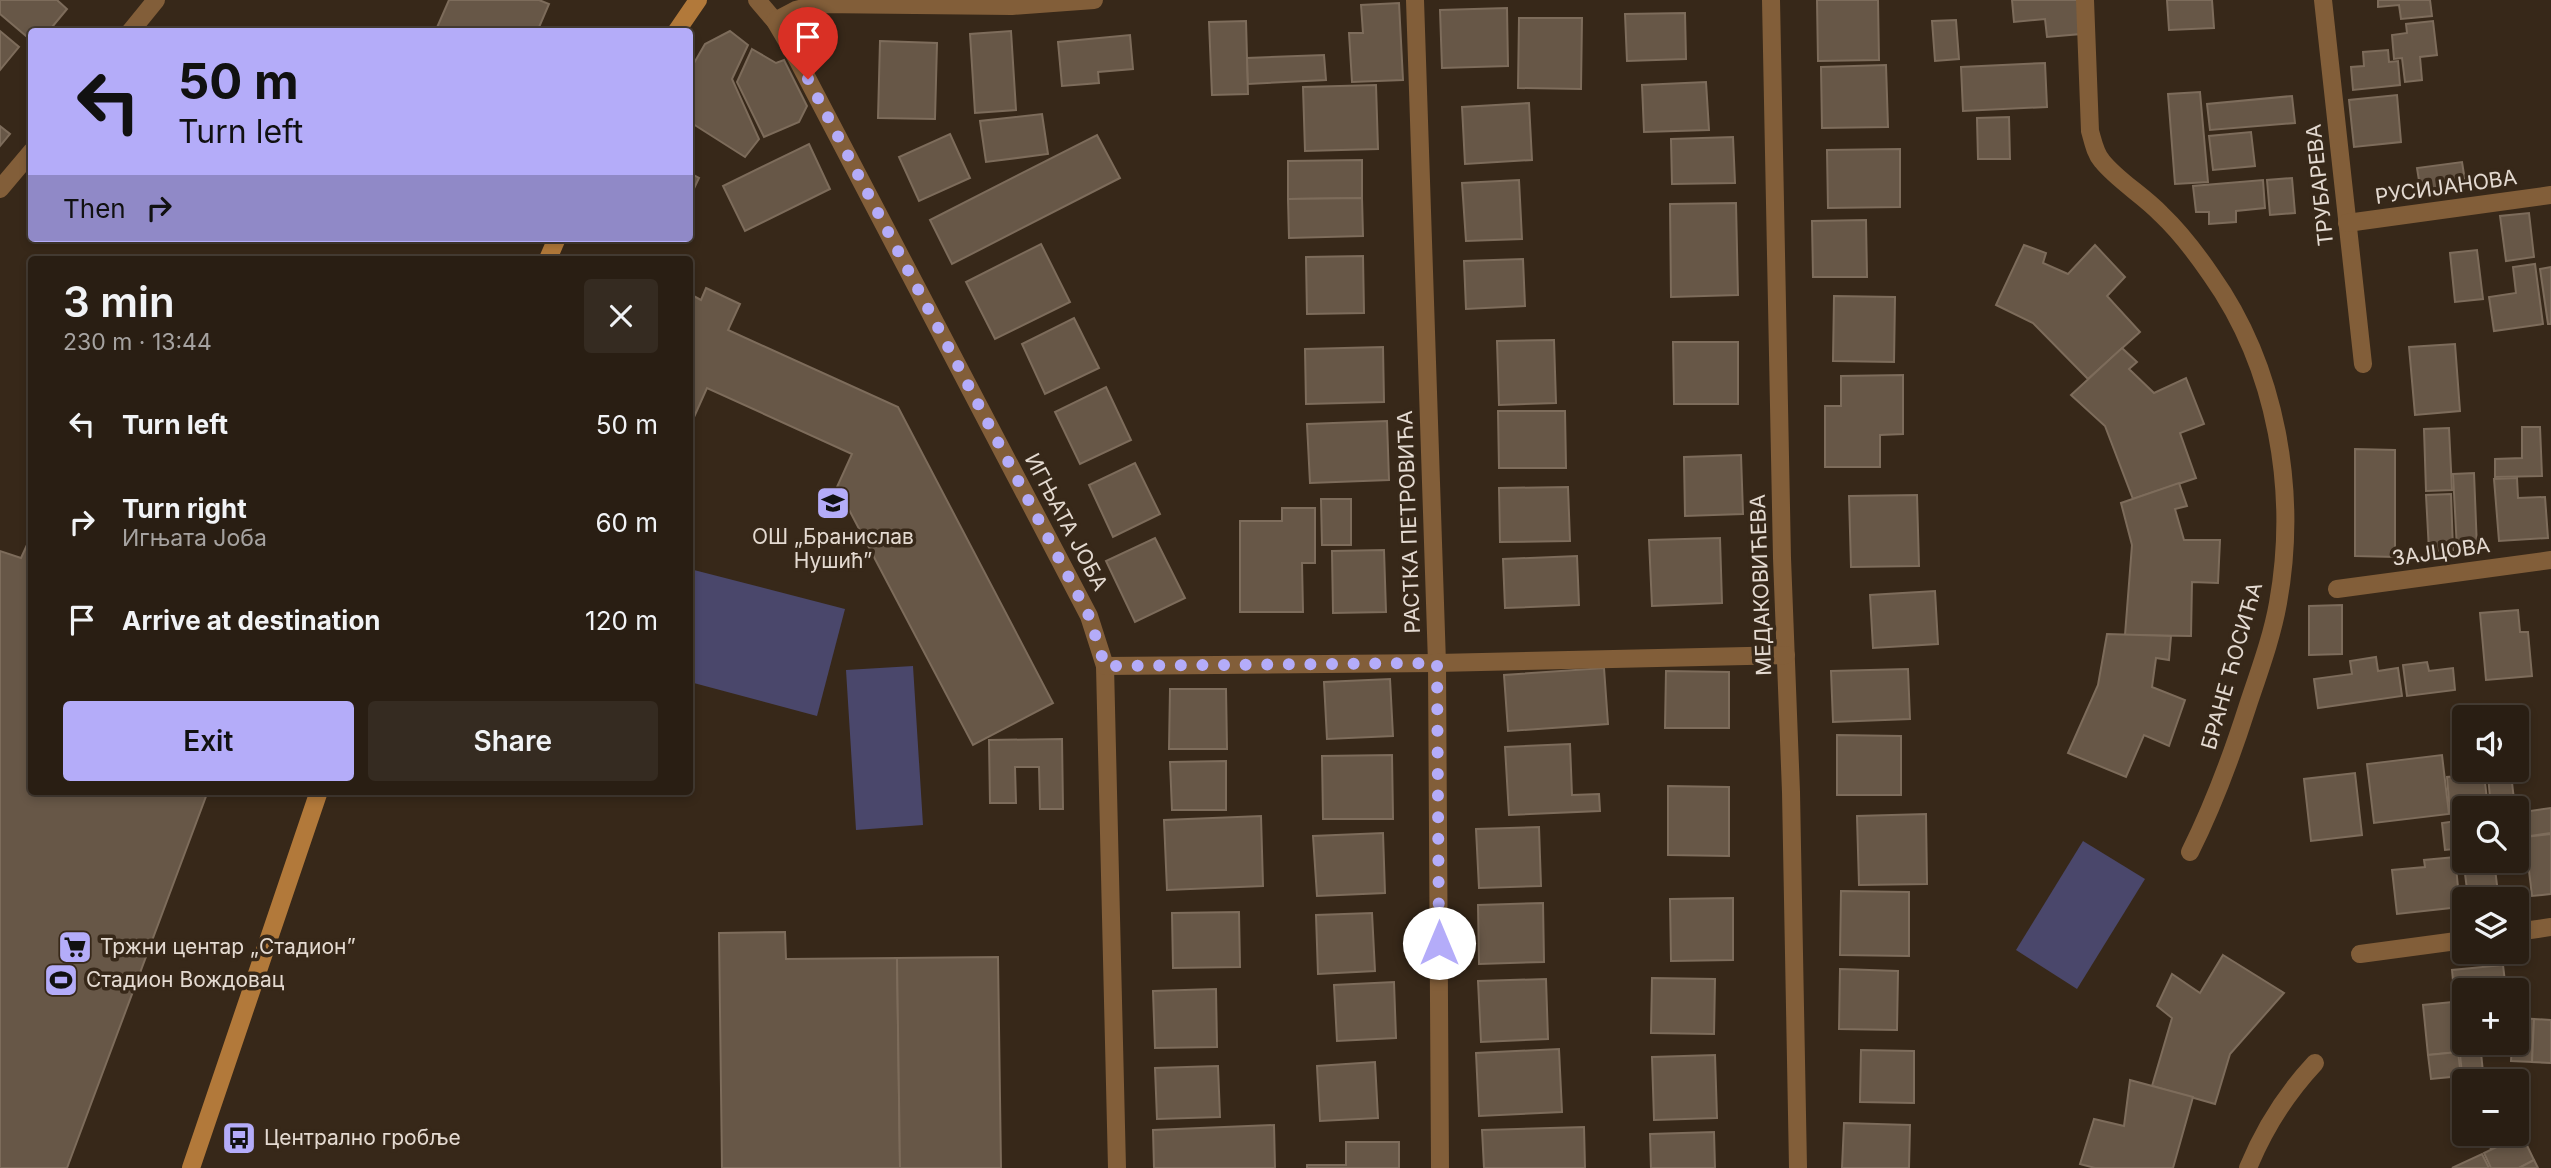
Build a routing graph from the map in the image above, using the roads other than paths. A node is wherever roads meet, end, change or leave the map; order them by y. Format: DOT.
graph roads {
  1 [pos="156,0"];
  2 [pos="698,0"];
  3 [pos="757,0"];
  4 [pos="1094,0"];
  5 [pos="1415,0"];
  6 [pos="1771,0"];
  7 [pos="2085,0"];
  8 [pos="2323,0"];
  9 [pos="775,21"];
  10 [pos="133,28"];
  11 [pos="679,28"];
  12 [pos="28,156"];
  13 [pos="0,189"];
  14 [pos="2551,195"];
  15 [pos="2347,223"];
  16 [pos="2363,364"];
  17 [pos="2551,560"];
  18 [pos="2337,589"];
  19 [pos="1786,655"];
  20 [pos="1437,663"];
  21 [pos="1105,666"];
  22 [pos="318,795"];
  23 [pos="2190,852"];
  24 [pos="2551,928"];
  25 [pos="2529,931"];
  26 [pos="2452,942"];
  27 [pos="2360,954"];
  28 [pos="2315,1063"];
  29 [pos="191,1168"];
  30 [pos="1117,1168"];
  31 [pos="1440,1168"];
  32 [pos="1798,1168"];
  33 [pos="2248,1168"];
  1 -- 10 [label="street"];
  2 -- 11 [label="main road"];
  3 -- 9 [label="street, ИГЊАТА ЈОБА"];
  4 -- 9 [label="street"];
  5 -- 20 [label="street, РАСТКА ПЕТРОВИЋА"];
  6 -- 19 [label="street, МЕДАКОВИЋЕВА"];
  7 -- 23 [label="street, БРАНЕ ЋОСИЋА"];
  8 -- 15 [label="street, ТРУБАРЕВА"];
  9 -- 21 [label="street, ИГЊАТА ЈОБА"];
  12 -- 13 [label="street"];
  14 -- 15 [label="street, РУСИЈАНОВА"];
  15 -- 16 [label="street, ТРУБАРЕВА"];
  17 -- 18 [label="street, ЗАЈЦОВА"];
  19 -- 20 [label="street"];
  19 -- 32 [label="street, МЕДАКОВИЋЕВА"];
  20 -- 21 [label="street"];
  20 -- 31 [label="street, РАСТКА ПЕТРОВИЋА"];
  21 -- 30 [label="street, ИГЊАТА ЈОБА"];
  22 -- 29 [label="main road"];
  24 -- 25 [label="street"];
  26 -- 27 [label="street"];
  28 -- 33 [label="street"];
}
